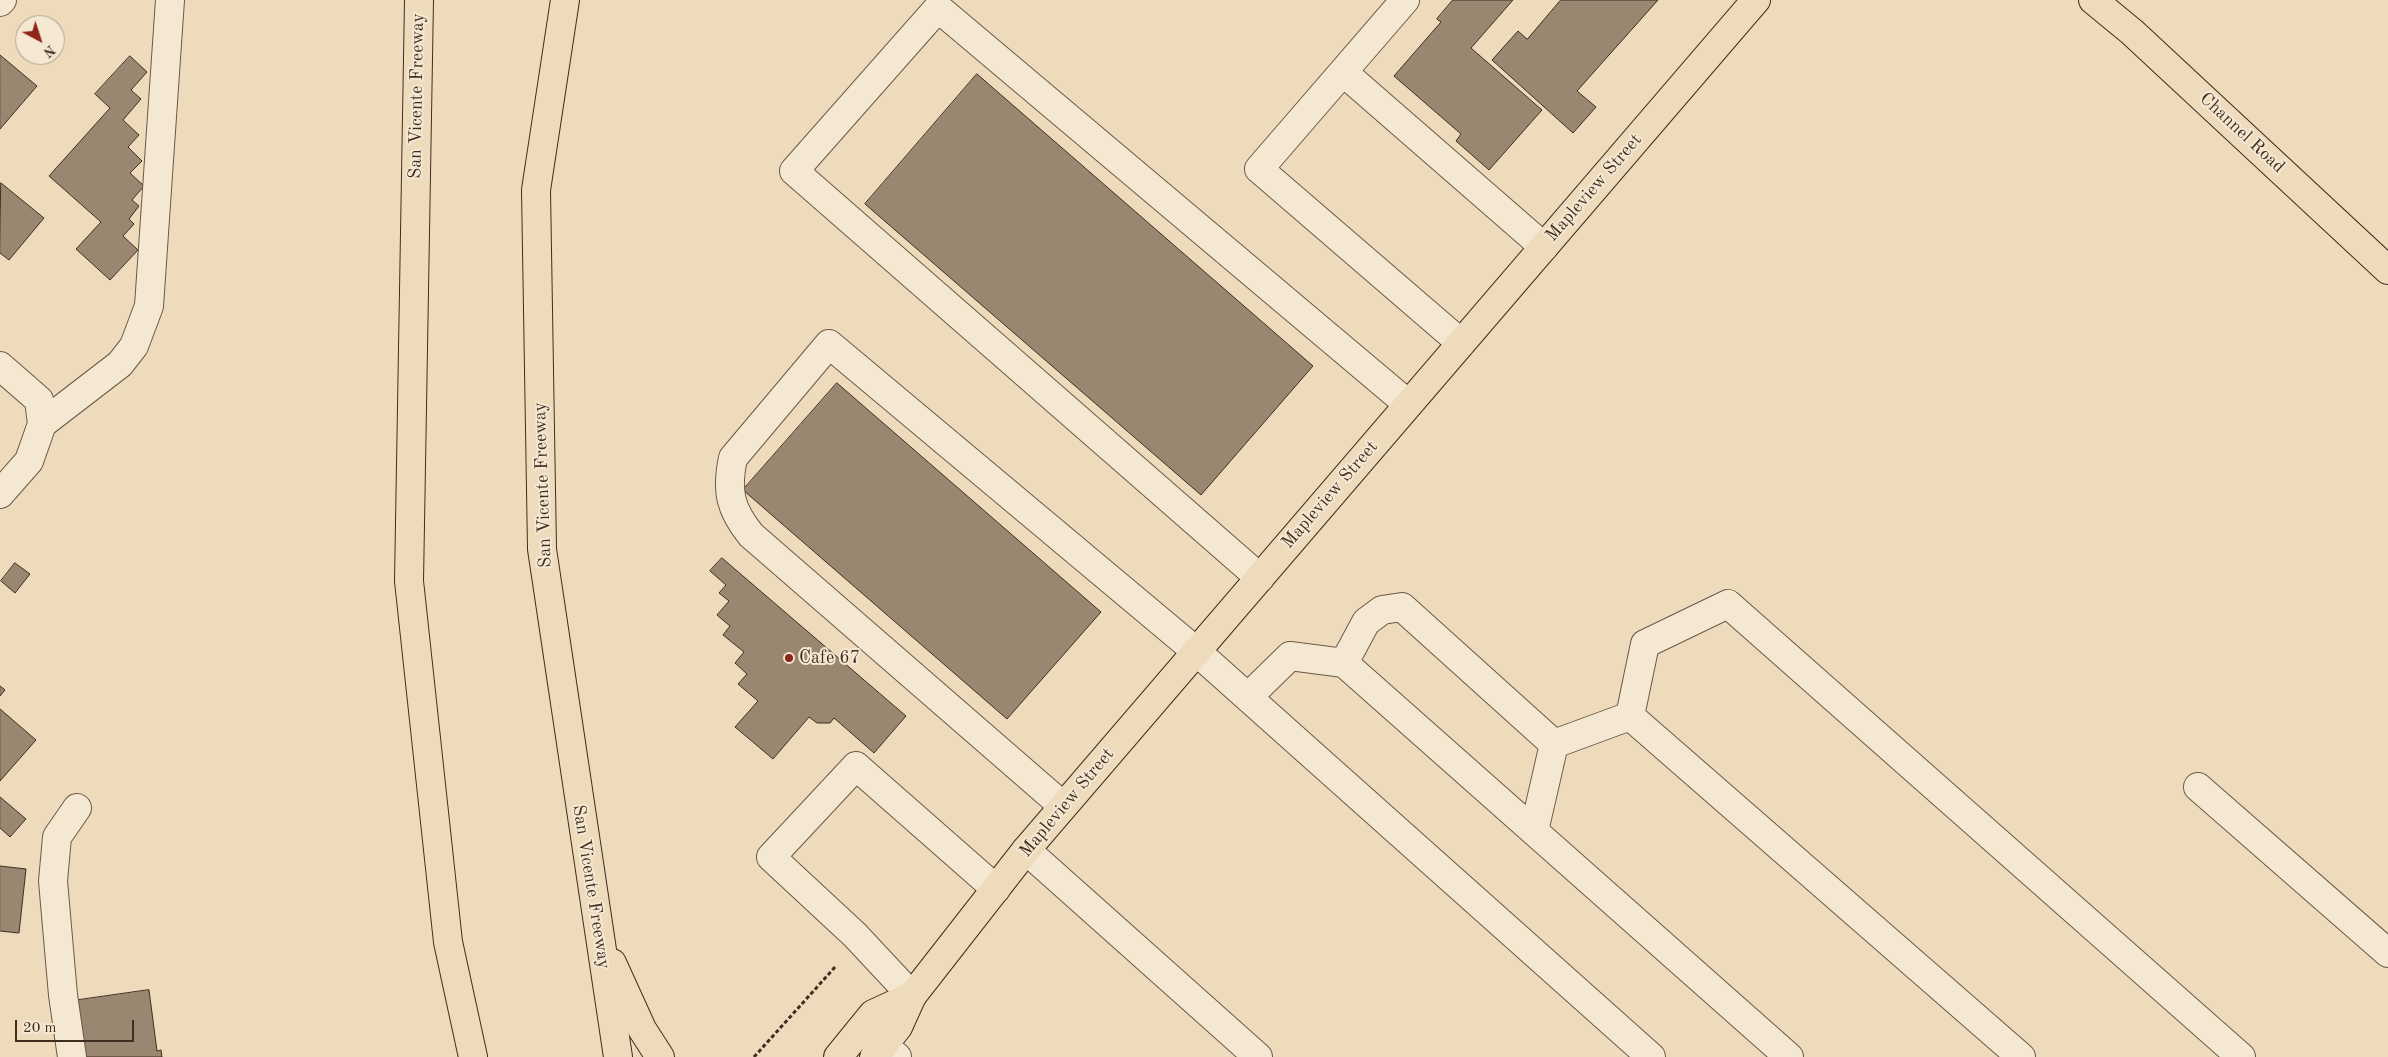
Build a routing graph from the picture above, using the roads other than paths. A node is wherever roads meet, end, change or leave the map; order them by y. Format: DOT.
graph roads {
  1 [pos="419,0"];
  2 [pos="565,0"];
  3 [pos="1405,0"];
  4 [pos="1756,0"];
  5 [pos="2093,0"];
  6 [pos="163,5"];
  7 [pos="1343,72"];
  8 [pos="1544,247"];
  9 [pos="2388,270"];
  10 [pos="1461,343"];
  11 [pos="0,366"];
  12 [pos="1408,404"];
  13 [pos="42,424"];
  14 [pos="0,494"];
  15 [pos="1260,578"];
  16 [pos="1197,652"];
  17 [pos="1344,663"];
  18 [pos="1248,697"];
  19 [pos="1630,716"];
  20 [pos="1554,744"];
  21 [pos="2198,787"];
  22 [pos="1064,806"];
  23 [pos="77,808"];
  24 [pos="1534,831"];
  25 [pos="1026,850"];
  26 [pos="996,889"];
  27 [pos="598,934"];
  28 [pos="2388,953"];
  29 [pos="912,996"];
  30 [pos="885,1053"];
  31 [pos="72,1057"];
  32 [pos="473,1057"];
  33 [pos="618,1057"];
  34 [pos="660,1057"];
  35 [pos="838,1057"];
  36 [pos="1258,1057"];
  37 [pos="1651,1057"];
  38 [pos="1789,1057"];
  39 [pos="2021,1057"];
  40 [pos="2241,1057"];
  1 -- 32 [label="main road, San Vicente Freeway"];
  2 -- 27 [label="main road, San Vicente Freeway"];
  3 -- 7 [label="street"];
  4 -- 8 [label="main road, Mapleview Street"];
  5 -- 9 [label="main road, Channel Road"];
  6 -- 13 [label="street"];
  7 -- 8 [label="street"];
  7 -- 10 [label="street"];
  8 -- 10 [label="main road, Mapleview Street"];
  10 -- 12 [label="main road, Mapleview Street"];
  11 -- 13 [label="street"];
  12 -- 15 [label="main road, Mapleview Street"];
  12 -- 15 [label="street"];
  13 -- 14 [label="street"];
  15 -- 16 [label="main road, Mapleview Street"];
  16 -- 18 [label="street"];
  16 -- 22 [label="main road, Mapleview Street"];
  16 -- 22 [label="street"];
  17 -- 18 [label="street"];
  17 -- 20 [label="street"];
  17 -- 24 [label="street"];
  18 -- 37 [label="street"];
  19 -- 20 [label="street"];
  19 -- 39 [label="street"];
  19 -- 40 [label="street"];
  20 -- 24 [label="street"];
  21 -- 28 [label="street"];
  22 -- 25 [label="main road, Mapleview Street"];
  23 -- 31 [label="street"];
  24 -- 38 [label="street"];
  25 -- 26 [label="main road, Mapleview Street"];
  25 -- 36 [label="street"];
  26 -- 29 [label="main road, Mapleview Street"];
  26 -- 29 [label="street"];
  27 -- 33 [label="main road, San Vicente Freeway"];
  27 -- 34 [label="main road"];
  29 -- 30 [label="main road, Mapleview Street"];
  29 -- 35 [label="main road, Mapleview Street"];
}
